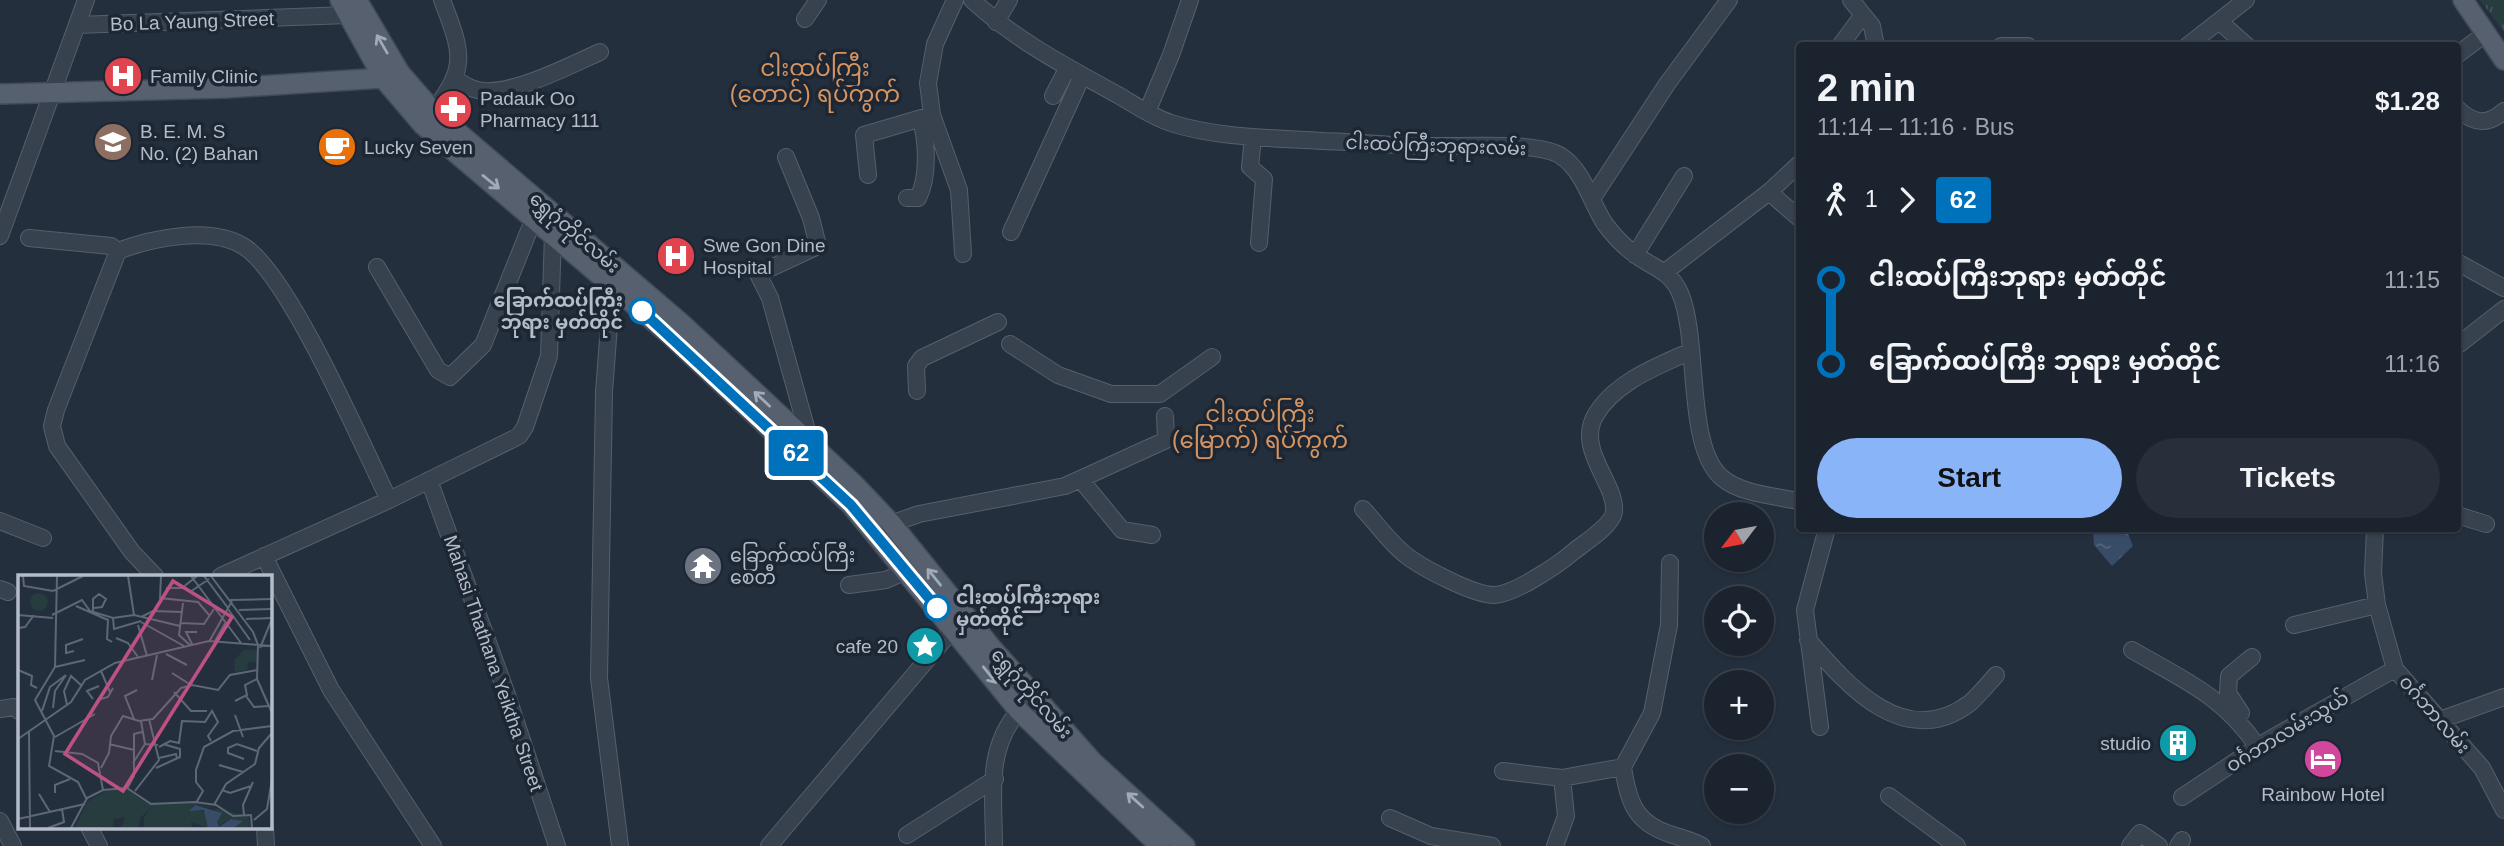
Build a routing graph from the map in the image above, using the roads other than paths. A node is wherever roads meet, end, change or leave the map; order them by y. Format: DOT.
graph roads {
  1 [pos="86,0"];
  2 [pos="442,0"];
  3 [pos="818,0"];
  4 [pos="955,0"];
  5 [pos="972,0"];
  6 [pos="1009,0"];
  7 [pos="1190,0"];
  8 [pos="1729,0"];
  9 [pos="1851,0"];
  10 [pos="2246,0"];
  11 [pos="2463,0"];
  12 [pos="348,5"];
  13 [pos="1862,16"];
  14 [pos="805,19"];
  15 [pos="2219,21"];
  16 [pos="996,22"];
  17 [pos="2485,22"];
  18 [pos="77,25"];
  19 [pos="1843,42"];
  20 [pos="1874,42"];
  21 [pos="2192,42"];
  22 [pos="2242,42"];
  23 [pos="2461,50"];
  24 [pos="600,52"];
  25 [pos="2504,60"];
  26 [pos="1075,73"];
  27 [pos="392,76"];
  28 [pos="454,79"];
  29 [pos="0,94"];
  30 [pos="52,94"];
  31 [pos="1053,96"];
  32 [pos="2504,111"];
  33 [pos="1147,112"];
  34 [pos="2461,112"];
  35 [pos="927,117"];
  36 [pos="428,118"];
  37 [pos="1253,137"];
  38 [pos="786,157"];
  39 [pos="1796,167"];
  40 [pos="869,175"];
  41 [pos="1684,176"];
  42 [pos="1769,192"];
  43 [pos="1593,197"];
  44 [pos="907,198"];
  45 [pos="537,209"];
  46 [pos="1796,215"];
  47 [pos="1,227"];
  48 [pos="557,227"];
  49 [pos="1011,232"];
  50 [pos="29,238"];
  51 [pos="1259,243"];
  52 [pos="118,251"];
  53 [pos="963,254"];
  54 [pos="1635,255"];
  55 [pos="2461,264"];
  56 [pos="377,267"];
  57 [pos="1665,272"];
  58 [pos="612,285"];
  59 [pos="2504,288"];
  60 [pos="2502,313"];
  61 [pos="998,321"];
  62 [pos="2461,343"];
  63 [pos="1010,344"];
  64 [pos="1691,351"];
  65 [pos="1212,357"];
  66 [pos="917,391"];
  67 [pos="1165,416"];
  68 [pos="811,446"];
  69 [pos="429,480"];
  70 [pos="1081,480"];
  71 [pos="1796,499"];
  72 [pos="389,500"];
  73 [pos="1363,509"];
  74 [pos="2461,516"];
  75 [pos="0,521"];
  76 [pos="2486,524"];
  77 [pos="882,526"];
  78 [pos="1826,532"];
  79 [pos="2375,532"];
  80 [pos="1152,535"];
  81 [pos="43,538"];
  82 [pos="264,556"];
  83 [pos="1670,563"];
  84 [pos="908,570"];
  85 [pos="154,575"];
  86 [pos="223,575"];
  87 [pos="849,585"];
  88 [pos="2377,605"];
  89 [pos="2294,625"];
  90 [pos="953,629"];
  91 [pos="1808,640"];
  92 [pos="2132,650"];
  93 [pos="2252,657"];
  94 [pos="2395,669"];
  95 [pos="1996,675"];
  96 [pos="2504,697"];
  97 [pos="1019,711"];
  98 [pos="2440,720"];
  99 [pos="1820,727"];
  100 [pos="2261,744"];
  101 [pos="1623,767"];
  102 [pos="1503,771"];
  103 [pos="1562,778"];
  104 [pos="995,779"];
  105 [pos="1889,796"];
  106 [pos="2182,797"];
  107 [pos="2504,810"];
  108 [pos="1390,818"];
  109 [pos="0,821"];
  110 [pos="90,828"];
  111 [pos="264,828"];
  112 [pos="907,835"];
  113 [pos="2135,839"];
  114 [pos="13,846"];
  115 [pos="99,846"];
  116 [pos="266,846"];
  117 [pos="433,846"];
  118 [pos="557,846"];
  119 [pos="620,846"];
  120 [pos="769,846"];
  121 [pos="993,846"];
  122 [pos="1160,846"];
  123 [pos="1185,846"];
  124 [pos="1492,846"];
  125 [pos="1555,846"];
  126 [pos="1702,846"];
  127 [pos="1957,846"];
  128 [pos="2159,846"];
  1 -- 18 [label="street"];
  2 -- 28 [label="street"];
  3 -- 14 [label="street"];
  4 -- 35 [label="street"];
  5 -- 16 [label="street, ငါးထပ်ကြီးဘုရားလမ်း"];
  6 -- 16 [label="street"];
  7 -- 33 [label="street"];
  8 -- 43 [label="street"];
  9 -- 13 [label="street"];
  10 -- 15 [label="street"];
  11 -- 17 [label="main road"];
  12 -- 18 [label="street, Bo La Yaung Street"];
  12 -- 27 [label="main road, ရွှေဂုံတိုင်လမ်း"];
  13 -- 19 [label="street"];
  13 -- 20 [label="street"];
  15 -- 21 [label="street"];
  15 -- 22 [label="street"];
  16 -- 26 [label="street, ငါးထပ်ကြီးဘုရားလမ်း"];
  17 -- 23 [label="street"];
  17 -- 25 [label="main road"];
  18 -- 30 [label="street"];
  24 -- 28 [label="street"];
  26 -- 31 [label="street"];
  26 -- 33 [label="street, ငါးထပ်ကြီးဘုရားလမ်း"];
  26 -- 49 [label="street"];
  27 -- 30 [label="main road"];
  27 -- 36 [label="main road, ရွှေဂုံတိုင်လမ်း"];
  28 -- 36 [label="street"];
  29 -- 30 [label="main road"];
  30 -- 47 [label="street"];
  32 -- 34 [label="street"];
  33 -- 37 [label="street, ငါးထပ်ကြီးဘုရားလမ်း"];
  35 -- 40 [label="street"];
  35 -- 44 [label="street"];
  35 -- 53 [label="street"];
  36 -- 45 [label="main road, ရွှေဂုံတိုင်လမ်း"];
  37 -- 43 [label="street, ငါးထပ်ကြီးဘုရားလမ်း"];
  37 -- 51 [label="street"];
  38 -- 68 [label="street"];
  39 -- 42 [label="street"];
  41 -- 54 [label="street"];
  42 -- 46 [label="street"];
  42 -- 57 [label="street"];
  43 -- 54 [label="street, ငါးထပ်ကြီးဘုရားလမ်း"];
  45 -- 48 [label="main road, ရွှေဂုံတိုင်လမ်း"];
  45 -- 56 [label="street"];
  48 -- 58 [label="main road, ရွှေဂုံတိုင်လမ်း"];
  68 -- 48 [label="main road, ရွှေဂုံတိုင်လမ်း, one-way"];
  48 -- 69 [label="street"];
  50 -- 52 [label="street"];
  52 -- 72 [label="street"];
  52 -- 85 [label="street"];
  54 -- 57 [label="street, ငါးထပ်ကြီးဘုရားလမ်း"];
  55 -- 59 [label="street"];
  57 -- 64 [label="street, ငါးထပ်ကြီးဘုရားလမ်း"];
  58 -- 77 [label="main road, ရွှေဂုံတိုင်လမ်း"];
  58 -- 119 [label="street"];
  60 -- 62 [label="street"];
  61 -- 66 [label="street"];
  63 -- 65 [label="street"];
  64 -- 71 [label="street, ငါးထပ်ကြီးဘုရားလမ်း"];
  64 -- 73 [label="street"];
  67 -- 70 [label="street"];
  68 -- 77 [label="main road, ရွှေဂုံတိုင်လမ်း"];
  69 -- 72 [label="street"];
  69 -- 118 [label="street, Mahasi Thathana Yeiktha Street"];
  70 -- 77 [label="street"];
  70 -- 80 [label="street"];
  72 -- 82 [label="street"];
  74 -- 76 [label="street"];
  75 -- 81 [label="street"];
  77 -- 84 [label="main road, ရွှေဂုံတိုင်လမ်း"];
  123 -- 77 [label="main road, ရွှေဂုံတိုင်လမ်း, one-way"];
  78 -- 91 [label="street"];
  79 -- 88 [label="street, ဝင်္ဂဘာလမ်း"];
  82 -- 86 [label="street"];
  82 -- 117 [label="street"];
  83 -- 101 [label="street"];
  84 -- 87 [label="street"];
  84 -- 90 [label="main road, ရွှေဂုံတိုင်လမ်း"];
  88 -- 89 [label="street"];
  88 -- 94 [label="street, ဝင်္ဂဘာလမ်း"];
  90 -- 97 [label="main road, ရွှေဂုံတိုင်လမ်း, one-way"];
  90 -- 120 [label="street"];
  91 -- 95 [label="street"];
  91 -- 99 [label="street"];
  92 -- 100 [label="street"];
  93 -- 100 [label="street"];
  94 -- 98 [label="street, ဝင်္ဂဘာလမ်း"];
  94 -- 100 [label="street, ဝင်္ဂဘာလမ်းသွယ်"];
  96 -- 98 [label="street"];
  97 -- 104 [label="street"];
  97 -- 122 [label="main road, ရွှေဂုံတိုင်လမ်း"];
  98 -- 107 [label="street, ဝင်္ဂဘာလမ်း"];
  100 -- 106 [label="street, ဝင်္ဂဘာလမ်းသွယ်"];
  101 -- 103 [label="street"];
  101 -- 126 [label="street"];
  102 -- 103 [label="street"];
  103 -- 125 [label="street"];
  104 -- 112 [label="street"];
  104 -- 121 [label="street"];
  105 -- 127 [label="street"];
  108 -- 124 [label="street"];
  109 -- 114 [label="street"];
  110 -- 115 [label="street"];
  111 -- 116 [label="street"];
  113 -- 128 [label="street"];
}
